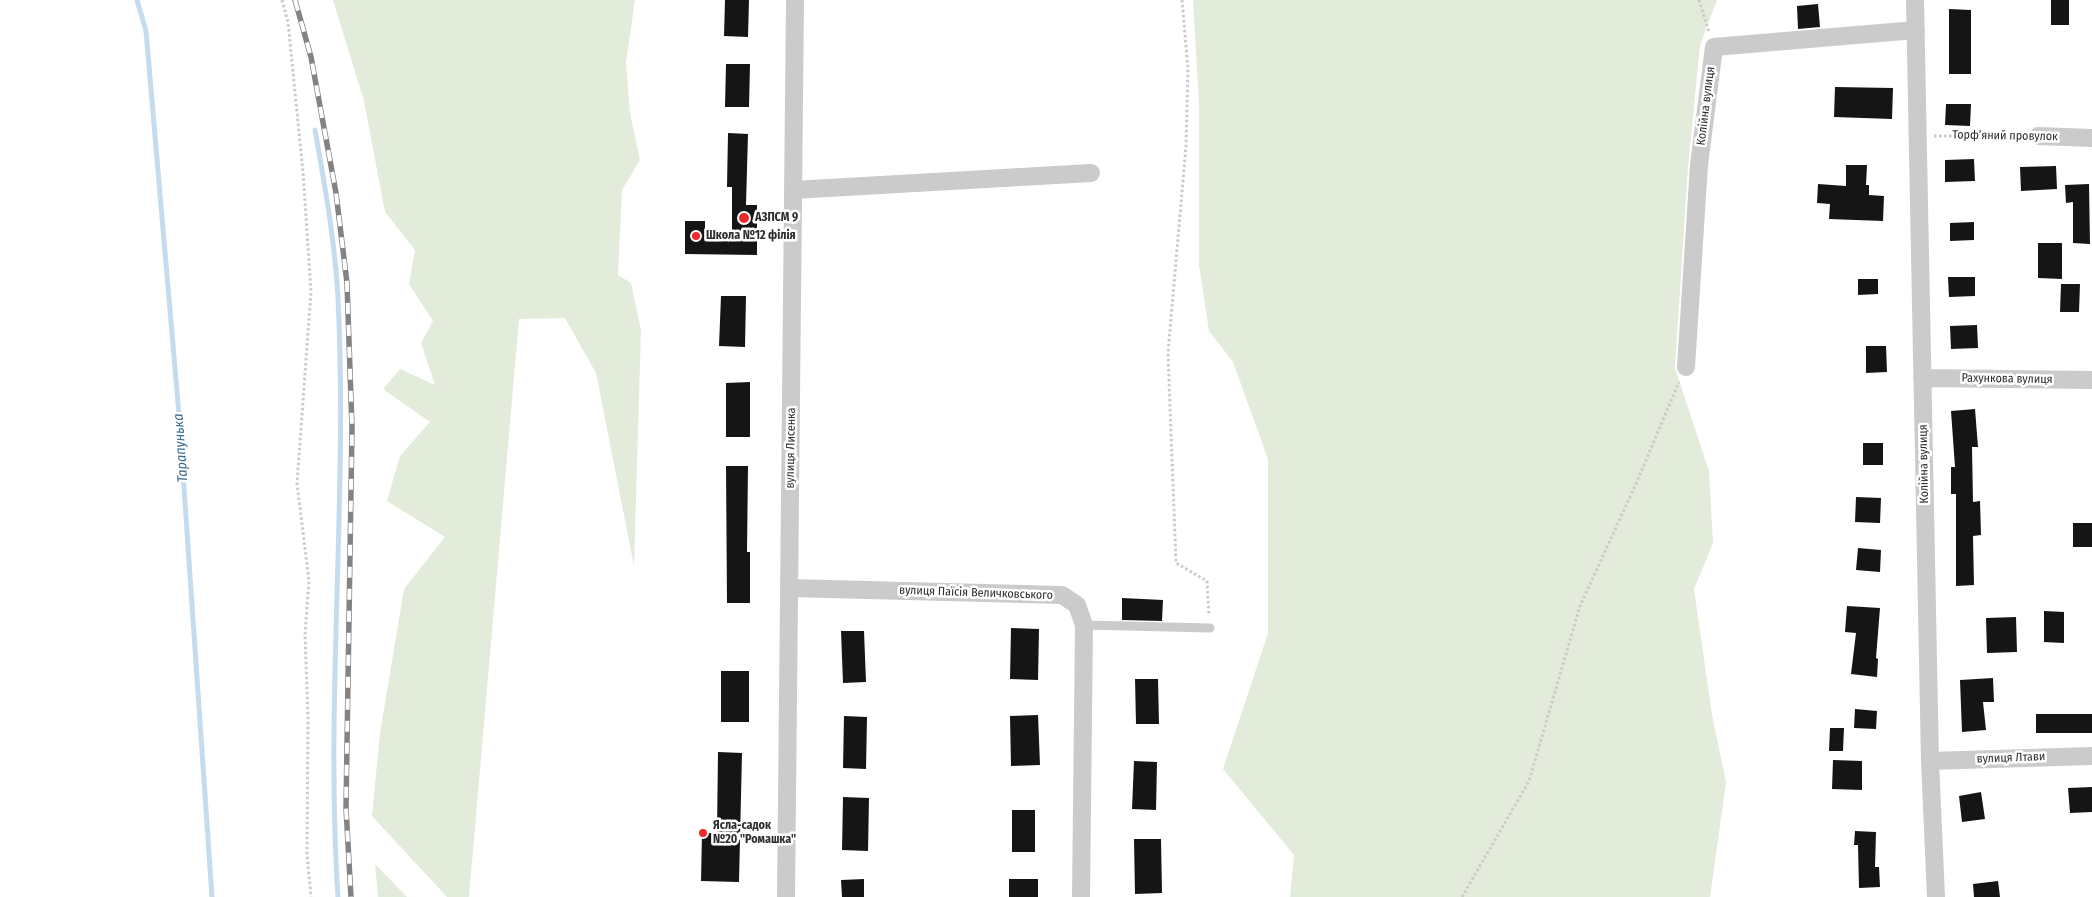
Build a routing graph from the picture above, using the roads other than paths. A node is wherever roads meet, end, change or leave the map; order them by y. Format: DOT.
graph roads {
  1 [pos="795,0"];
  2 [pos="1915,0"];
  3 [pos="1916,30"];
  4 [pos="2038,136"];
  5 [pos="2092,138"];
  6 [pos="1091,173"];
  7 [pos="793,190"];
  8 [pos="1686,367"];
  9 [pos="1922,378"];
  10 [pos="2092,380"];
  11 [pos="789,588"];
  12 [pos="1084,624"];
  13 [pos="1210,628"];
  14 [pos="2092,756"];
  15 [pos="1930,761"];
  16 [pos="786,897"];
  17 [pos="1081,897"];
  18 [pos="1936,897"];
  1 -- 7 [label="street, вулиця Лисенка"];
  2 -- 3 [label="street, Колійна вулиця"];
  3 -- 8 [label="street, Колійна вулиця"];
  3 -- 9 [label="street, Колійна вулиця"];
  4 -- 5 [label="street, Торфʼяний провулок"];
  6 -- 7 [label="street"];
  7 -- 11 [label="street, вулиця Лисенка"];
  9 -- 10 [label="street, Рахункова вулиця"];
  9 -- 15 [label="street, Колійна вулиця"];
  11 -- 12 [label="street, вулиця Паїсія Величковського"];
  11 -- 16 [label="street, вулиця Лисенка"];
  12 -- 13 [label="lane"];
  12 -- 17 [label="street, вулиця Паїсія Величковського"];
  14 -- 15 [label="street, вулиця Лтави"];
  15 -- 18 [label="street, Колійна вулиця"];
}
